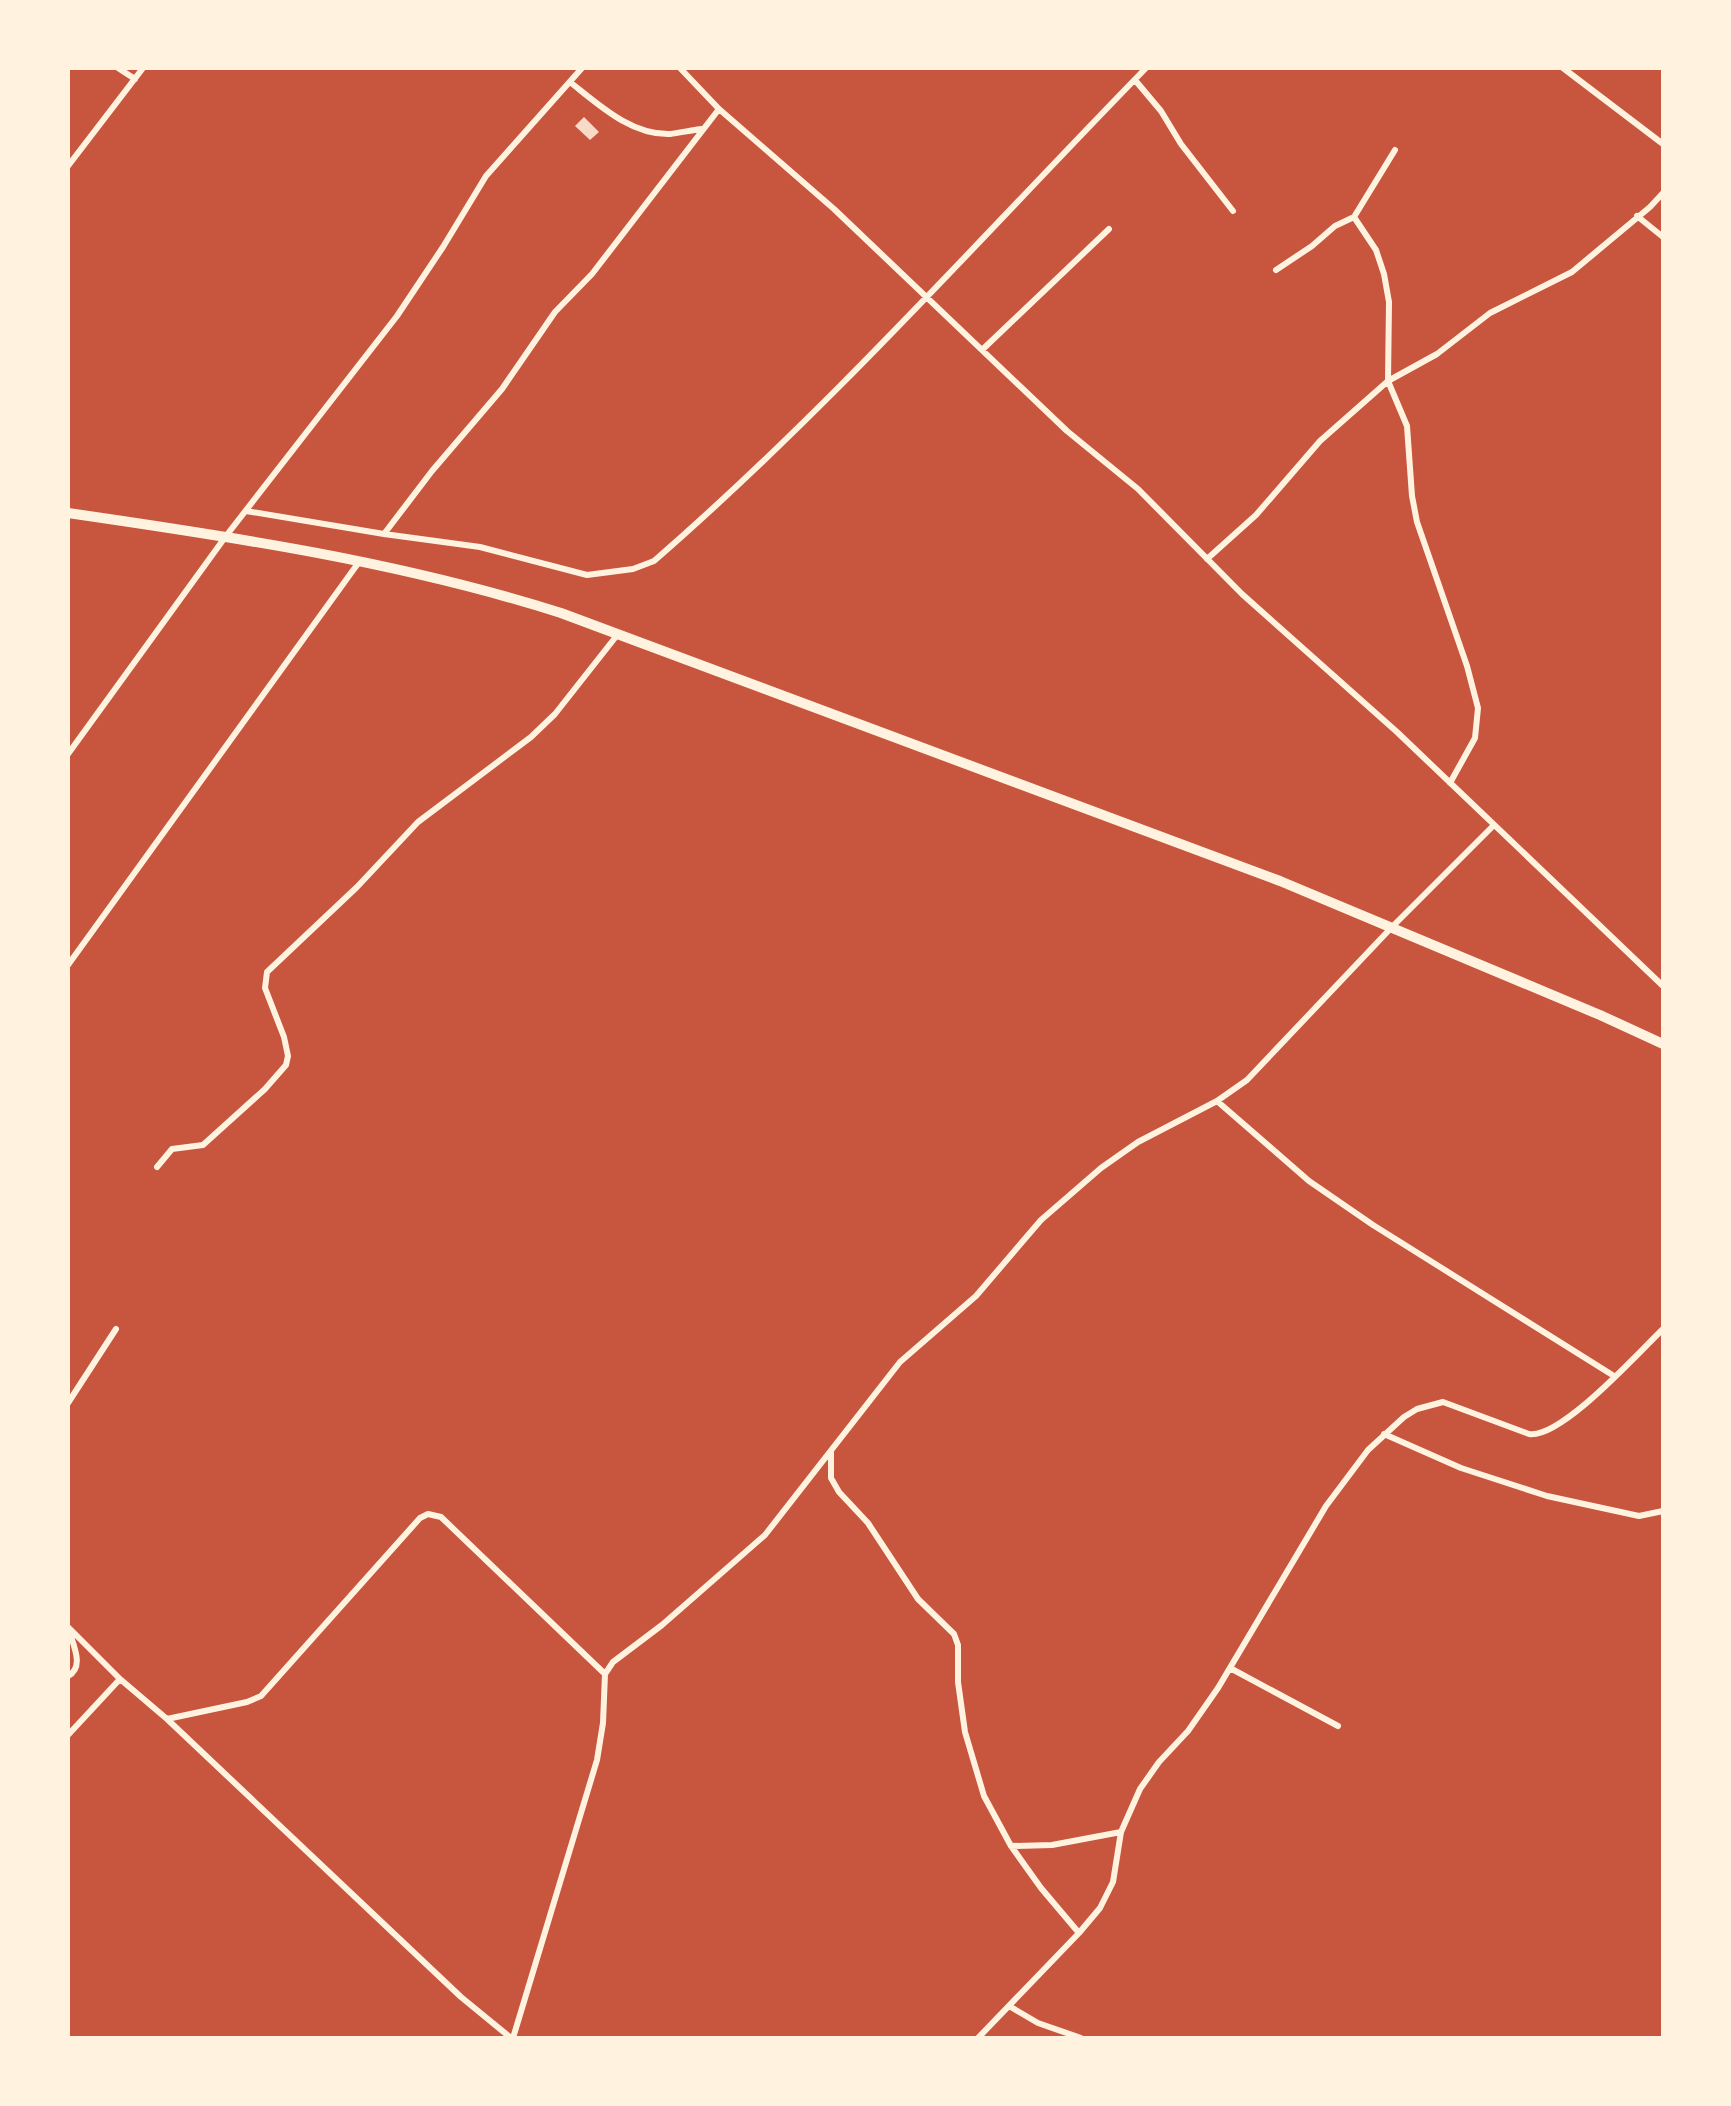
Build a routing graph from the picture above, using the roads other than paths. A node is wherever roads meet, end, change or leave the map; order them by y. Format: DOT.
graph roads {
  1 [pos="118,68"];
  2 [pos="143,68"];
  3 [pos="582,68"];
  4 [pos="680,68"];
  5 [pos="1146,68"];
  6 [pos="1563,68"];
  7 [pos="135,79"];
  8 [pos="1135,80"];
  9 [pos="570,82"];
  10 [pos="719,109"];
  11 [pos="702,129"];
  12 [pos="1663,144"];
  13 [pos="1395,150"];
  14 [pos="68,166"];
  15 [pos="1663,193"];
  16 [pos="1233,211"];
  17 [pos="1637,216"];
  18 [pos="1354,217"];
  19 [pos="1109,229"];
  20 [pos="1663,237"];
  21 [pos="1276,270"];
  22 [pos="926,296"];
  23 [pos="982,350"];
  24 [pos="1388,381"];
  25 [pos="246,511"];
  26 [pos="68,513"];
  27 [pos="384,534"];
  28 [pos="226,536"];
  29 [pos="1207,559"];
  30 [pos="359,562"];
  31 [pos="618,634"];
  32 [pos="68,754"];
  33 [pos="1450,783"];
  34 [pos="1493,826"];
  35 [pos="1391,928"];
  36 [pos="68,965"];
  37 [pos="1663,986"];
  38 [pos="1663,1044"];
  39 [pos="1217,1101"];
  40 [pos="157,1167"];
  41 [pos="116,1329"];
  42 [pos="1663,1329"];
  43 [pos="1614,1376"];
  44 [pos="68,1403"];
  45 [pos="1384,1434"];
  46 [pos="831,1451"];
  47 [pos="1663,1511"];
  48 [pos="68,1628"];
  49 [pos="1230,1668"];
  50 [pos="605,1674"];
  51 [pos="68,1676"];
  52 [pos="120,1679"];
  53 [pos="167,1719"];
  54 [pos="1338,1726"];
  55 [pos="68,1735"];
  56 [pos="1121,1832"];
  57 [pos="1011,1846"];
  58 [pos="1079,1933"];
  59 [pos="1009,2006"];
  60 [pos="512,2038"];
  61 [pos="978,2038"];
  62 [pos="1081,2038"];
  1 -- 7 [label="street"];
  2 -- 7 [label="street"];
  3 -- 9 [label="street"];
  4 -- 10 [label="street"];
  5 -- 8 [label="street"];
  6 -- 12 [label="street"];
  7 -- 14 [label="street"];
  8 -- 16 [label="street"];
  8 -- 22 [label="street"];
  9 -- 11 [label="street"];
  9 -- 25 [label="street"];
  10 -- 11 [label="street"];
  10 -- 22 [label="street"];
  11 -- 27 [label="street"];
  13 -- 18 [label="street"];
  15 -- 17 [label="street"];
  17 -- 20 [label="street"];
  17 -- 24 [label="street"];
  18 -- 21 [label="street"];
  18 -- 24 [label="street"];
  19 -- 23 [label="street"];
  22 -- 23 [label="street"];
  22 -- 27 [label="street"];
  23 -- 29 [label="street"];
  24 -- 29 [label="street"];
  24 -- 33 [label="street"];
  25 -- 27 [label="street"];
  25 -- 28 [label="street"];
  26 -- 28 [label="main road"];
  28 -- 30 [label="main road"];
  28 -- 32 [label="street"];
  29 -- 33 [label="street"];
  30 -- 31 [label="main road"];
  30 -- 36 [label="street"];
  31 -- 35 [label="main road"];
  31 -- 40 [label="street"];
  33 -- 34 [label="street"];
  34 -- 35 [label="street"];
  34 -- 37 [label="street"];
  35 -- 38 [label="main road"];
  35 -- 39 [label="street"];
  39 -- 43 [label="street"];
  39 -- 46 [label="street"];
  41 -- 44 [label="street"];
  42 -- 43 [label="street"];
  43 -- 45 [label="street"];
  45 -- 47 [label="street"];
  45 -- 49 [label="street"];
  46 -- 50 [label="street"];
  46 -- 57 [label="street"];
  48 -- 51 [label="street"];
  48 -- 52 [label="street"];
  49 -- 54 [label="street"];
  49 -- 56 [label="street"];
  50 -- 53 [label="street"];
  50 -- 60 [label="street"];
  52 -- 53 [label="street"];
  52 -- 55 [label="street"];
  53 -- 60 [label="street"];
  56 -- 57 [label="street"];
  56 -- 58 [label="street"];
  57 -- 58 [label="street"];
  58 -- 59 [label="street"];
  59 -- 61 [label="street"];
  59 -- 62 [label="street"];
}
